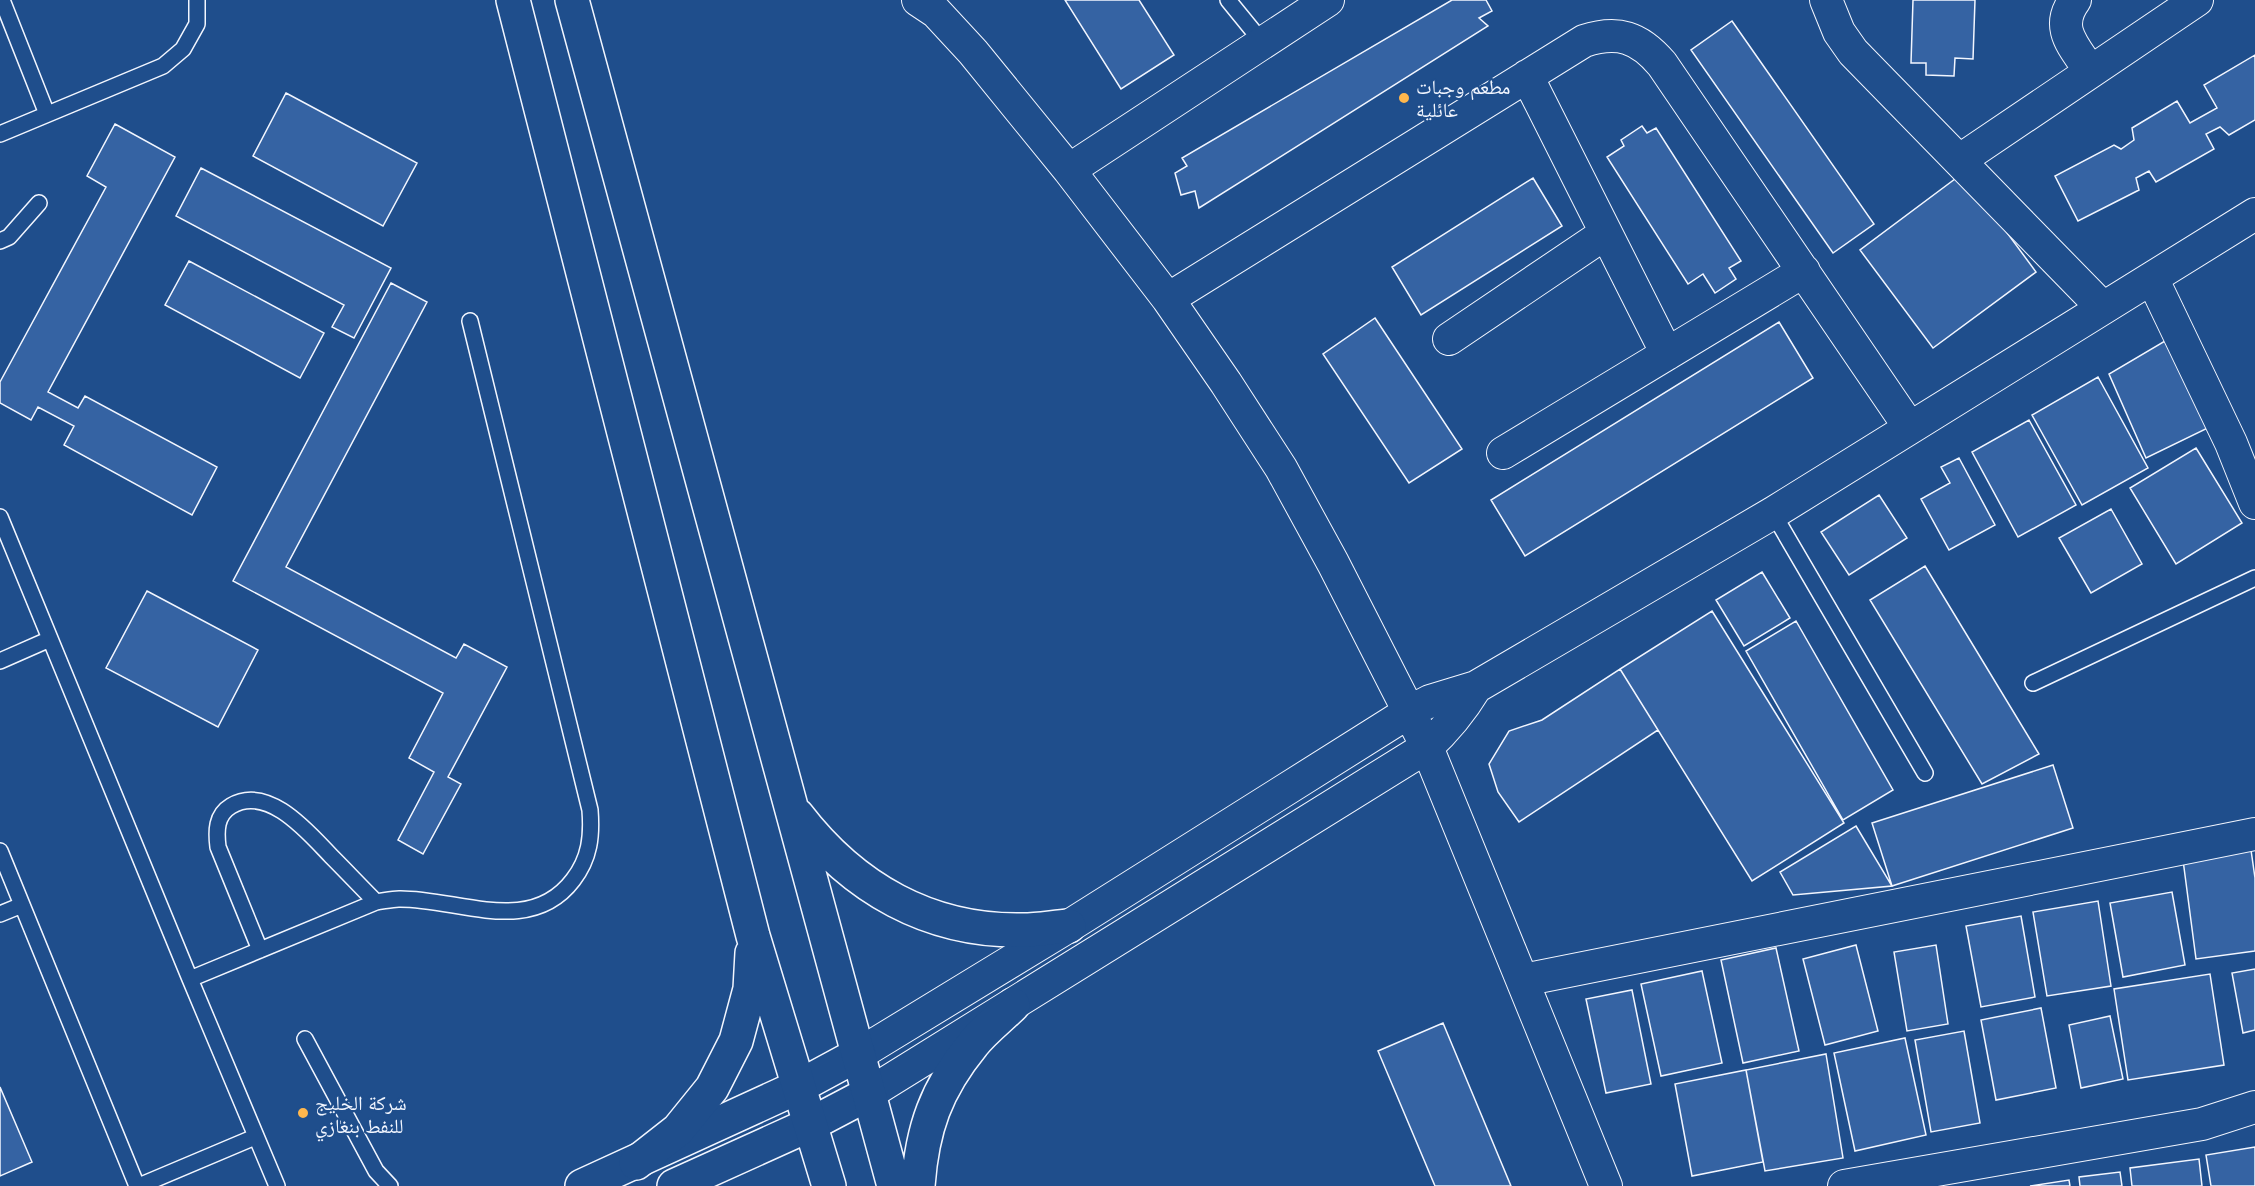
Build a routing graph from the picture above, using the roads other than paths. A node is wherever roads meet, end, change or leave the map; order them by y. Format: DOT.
graph roads {
  1 [pos="2,0"];
  2 [pos="197,0"];
  3 [pos="513,0"];
  4 [pos="572,0"];
  5 [pos="918,0"];
  6 [pos="1228,0"];
  7 [pos="1328,0"];
  8 [pos="1827,0"];
  9 [pos="2075,0"];
  10 [pos="2197,0"];
  11 [pos="1263,43"];
  12 [pos="2090,71"];
  13 [pos="1527,76"];
  14 [pos="47,114"];
  15 [pos="0,134"];
  16 [pos="1960,160"];
  17 [pos="1069,171"];
  18 [pos="39,203"];
  19 [pos="2255,214"];
  20 [pos="1606,233"];
  21 [pos="0,241"];
  22 [pos="1803,271"];
  23 [pos="2151,278"];
  24 [pos="1168,299"];
  25 [pos="2103,308"];
  26 [pos="470,321"];
  27 [pos="1449,339"];
  28 [pos="1667,354"];
  29 [pos="1910,428"];
  30 [pos="1503,453"];
  31 [pos="2255,503"];
  32 [pos="1773,513"];
  33 [pos="0,517"];
  34 [pos="2255,578"];
  35 [pos="50,639"];
  36 [pos="0,661"];
  37 [pos="2033,684"];
  38 [pos="1476,687"];
  39 [pos="1408,712"];
  40 [pos="1427,747"];
  41 [pos="1924,773"];
  42 [pos="789,804"];
  43 [pos="2255,834"];
  44 [pos="0,851"];
  45 [pos="376,902"];
  46 [pos="22,905"];
  47 [pos="0,915"];
  48 [pos="1069,926"];
  49 [pos="753,936"];
  50 [pos="260,950"];
  51 [pos="190,979"];
  52 [pos="1523,980"];
  53 [pos="1013,1005"];
  54 [pos="306,1039"];
  55 [pos="859,1054"];
  56 [pos="798,1087"];
  57 [pos="868,1094"];
  58 [pos="2255,1107"];
  59 [pos="811,1124"];
  60 [pos="255,1137"];
  61 [pos="636,1162"];
  62 [pos="138,1186"];
  63 [pos="277,1186"];
  64 [pos="390,1186"];
  65 [pos="582,1186"];
  66 [pos="674,1186"];
  67 [pos="829,1186"];
  68 [pos="894,1186"];
  69 [pos="918,1186"];
  70 [pos="1606,1186"];
  71 [pos="1844,1186"];
  1 -- 14 [label="lane"];
  2 -- 14 [label="lane"];
  3 -- 49 [label="main road"];
  4 -- 42 [label="main road"];
  5 -- 17 [label="street"];
  6 -- 11 [label="lane"];
  7 -- 11 [label="street"];
  8 -- 16 [label="street"];
  9 -- 12 [label="street"];
  10 -- 12 [label="street"];
  11 -- 17 [label="street"];
  12 -- 16 [label="street"];
  13 -- 20 [label="street"];
  13 -- 22 [label="street"];
  13 -- 24 [label="street"];
  14 -- 15 [label="lane"];
  16 -- 25 [label="street"];
  17 -- 24 [label="street"];
  18 -- 21 [label="lane"];
  19 -- 23 [label="street"];
  20 -- 27 [label="street"];
  20 -- 28 [label="street"];
  22 -- 28 [label="street"];
  22 -- 29 [label="street"];
  23 -- 25 [label="street"];
  23 -- 31 [label="street"];
  24 -- 39 [label="street"];
  25 -- 29 [label="street"];
  26 -- 45 [label="lane"];
  28 -- 30 [label="street"];
  29 -- 32 [label="street"];
  32 -- 38 [label="street"];
  32 -- 41 [label="lane"];
  33 -- 35 [label="lane"];
  34 -- 37 [label="lane"];
  35 -- 36 [label="lane"];
  35 -- 51 [label="lane"];
  38 -- 39 [label="street"];
  38 -- 40 [label="street"];
  39 -- 40 [label="street"];
  39 -- 48 [label="street"];
  40 -- 52 [label="street"];
  40 -- 53 [label="street"];
  42 -- 48 [label="main road"];
  42 -- 55 [label="main road"];
  43 -- 52 [label="street"];
  44 -- 46 [label="lane"];
  45 -- 50 [label="lane"];
  45 -- 50 [label="lane"];
  46 -- 47 [label="lane"];
  46 -- 62 [label="lane"];
  48 -- 55 [label="street"];
  49 -- 56 [label="main road"];
  49 -- 61 [label="main road"];
  50 -- 51 [label="lane"];
  51 -- 60 [label="lane"];
  52 -- 70 [label="street"];
  53 -- 57 [label="street"];
  53 -- 69 [label="main road"];
  54 -- 64 [label="lane"];
  55 -- 56 [label="main road"];
  55 -- 57 [label="main road"];
  56 -- 59 [label="main road"];
  56 -- 61 [label="main road"];
  57 -- 59 [label="main road"];
  57 -- 68 [label="main road"];
  58 -- 71 [label="street"];
  59 -- 66 [label="main road"];
  59 -- 67 [label="main road"];
  60 -- 62 [label="lane"];
  60 -- 63 [label="lane"];
  61 -- 65 [label="main road"];
}
